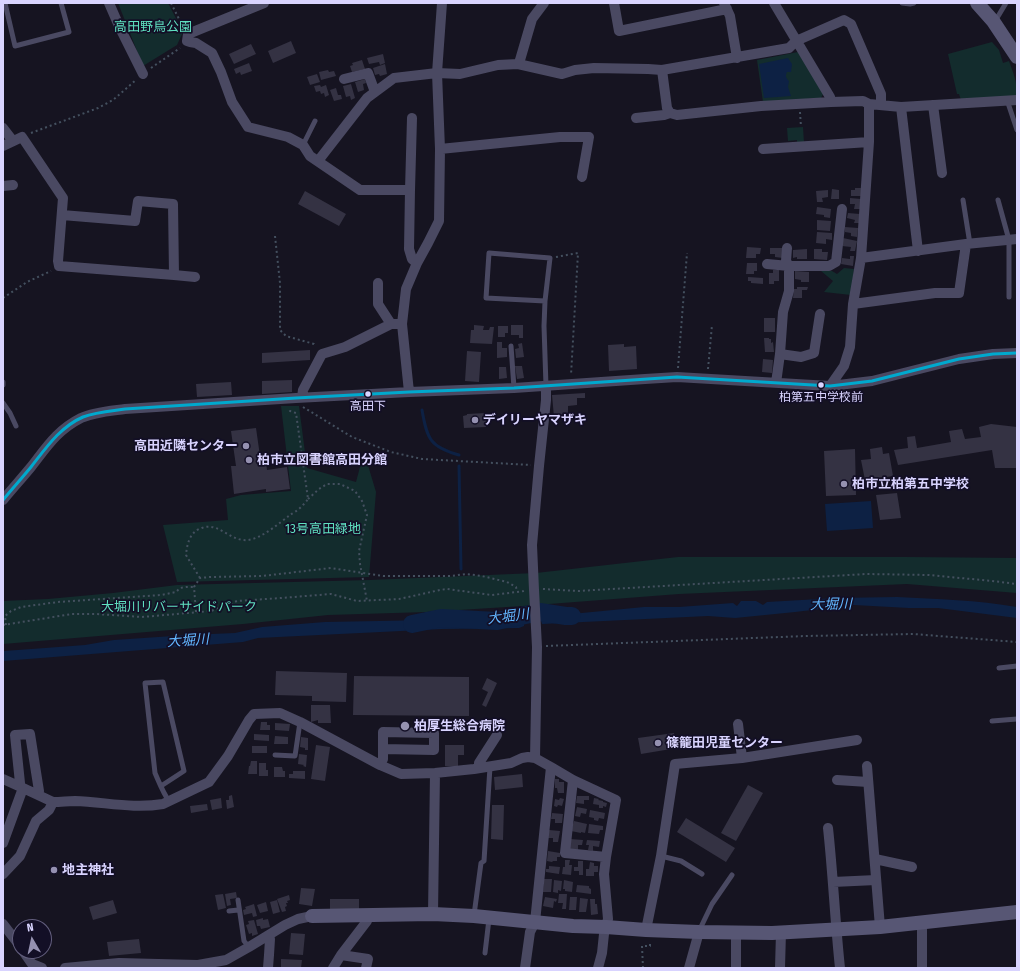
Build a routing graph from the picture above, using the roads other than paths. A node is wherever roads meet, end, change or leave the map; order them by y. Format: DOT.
graph roads {
  1 [pos="5,3"];
  2 [pos="61,3"];
  3 [pos="110,3"];
  4 [pos="264,3"];
  5 [pos="442,3"];
  6 [pos="544,3"];
  7 [pos="614,3"];
  8 [pos="902,3"];
  9 [pos="914,3"];
  10 [pos="977,3"];
  11 [pos="1006,3"];
  12 [pos="779,5"];
  13 [pos="725,6"];
  14 [pos="247,7"];
  15 [pos="992,21"];
  16 [pos="796,41"];
  17 [pos="1017,56"];
  18 [pos="737,58"];
  19 [pos="518,64"];
  20 [pos="662,70"];
  21 [pos="437,73"];
  22 [pos="143,74"];
  23 [pos="344,79"];
  24 [pos="375,92"];
  25 [pos="1012,100"];
  26 [pos="831,102"];
  27 [pos="869,104"];
  28 [pos="881,105"];
  29 [pos="933,105"];
  30 [pos="901,106"];
  31 [pos="670,113"];
  32 [pos="412,118"];
  33 [pos="636,118"];
  34 [pos="315,121"];
  35 [pos="3,128"];
  36 [pos="1017,130"];
  37 [pos="18,139"];
  38 [pos="869,142"];
  39 [pos="303,145"];
  40 [pos="3,146"];
  41 [pos="440,149"];
  42 [pos="764,149"];
  43 [pos="318,161"];
  44 [pos="942,173"];
  45 [pos="582,177"];
  46 [pos="13,185"];
  47 [pos="3,186"];
  48 [pos="410,190"];
  49 [pos="963,200"];
  50 [pos="998,200"];
  51 [pos="842,209"];
  52 [pos="62,215"];
  53 [pos="1013,240"];
  54 [pos="968,244"];
  55 [pos="787,248"];
  56 [pos="918,251"];
  57 [pos="861,258"];
  58 [pos="417,263"];
  59 [pos="767,264"];
  60 [pos="789,266"];
  61 [pos="174,275"];
  62 [pos="195,277"];
  63 [pos="378,283"];
  64 [pos="1009,297"];
  65 [pos="545,301"];
  66 [pos="853,304"];
  67 [pos="820,314"];
  68 [pos="391,324"];
  69 [pos="402,324"];
  70 [pos="511,346"];
  71 [pos="1017,352"];
  72 [pos="780,354"];
  73 [pos="776,383"];
  74 [pos="546,386"];
  75 [pos="830,386"];
  76 [pos="514,388"];
  77 [pos="409,392"];
  78 [pos="296,400"];
  79 [pos="3,402"];
  80 [pos="16,426"];
  81 [pos="3,500"];
  82 [pos="1017,666"];
  83 [pos="999,668"];
  84 [pos="1017,719"];
  85 [pos="992,721"];
  86 [pos="300,722"];
  87 [pos="738,724"];
  88 [pos="497,735"];
  89 [pos="857,740"];
  90 [pos="383,749"];
  91 [pos="275,755"];
  92 [pos="536,758"];
  93 [pos="742,758"];
  94 [pos="380,765"];
  95 [pos="867,766"];
  96 [pos="485,767"];
  97 [pos="551,767"];
  98 [pos="435,773"];
  99 [pos="3,779"];
  100 [pos="574,780"];
  101 [pos="837,780"];
  102 [pos="868,782"];
  103 [pos="161,786"];
  104 [pos="21,787"];
  105 [pos="37,794"];
  106 [pos="169,801"];
  107 [pos="53,802"];
  108 [pos="828,828"];
  109 [pos="3,843"];
  110 [pos="661,856"];
  111 [pos="606,857"];
  112 [pos="875,859"];
  113 [pos="912,867"];
  114 [pos="3,874"];
  115 [pos="702,874"];
  116 [pos="732,875"];
  117 [pos="876,880"];
  118 [pos="833,882"];
  119 [pos="238,900"];
  120 [pos="238,910"];
  121 [pos="229,911"];
  122 [pos="1017,912"];
  123 [pos="433,914"];
  124 [pos="367,915"];
  125 [pos="312,916"];
  126 [pos="474,916"];
  127 [pos="489,918"];
  128 [pos="535,922"];
  129 [pos="922,923"];
  130 [pos="606,927"];
  131 [pos="880,927"];
  132 [pos="4,928"];
  133 [pos="836,929"];
  134 [pos="646,930"];
  135 [pos="699,932"];
  136 [pos="781,932"];
  137 [pos="736,933"];
  138 [pos="267,936"];
  139 [pos="12,937"];
  140 [pos="249,947"];
  141 [pos="485,953"];
  142 [pos="341,955"];
  143 [pos="29,959"];
  144 [pos="42,968"];
  145 [pos="65,968"];
  146 [pos="268,968"];
  147 [pos="333,968"];
  148 [pos="366,968"];
  149 [pos="525,968"];
  150 [pos="598,968"];
  151 [pos="689,968"];
  152 [pos="736,968"];
  153 [pos="780,968"];
  154 [pos="840,968"];
  155 [pos="922,968"];
  1 -- 2 [label="lane"];
  3 -- 22 [label="street"];
  4 -- 14 [label="street"];
  5 -- 21 [label="street"];
  6 -- 19 [label="street"];
  7 -- 13 [label="street"];
  8 -- 9 [label="lane"];
  10 -- 15 [label="street"];
  11 -- 15 [label="lane"];
  12 -- 16 [label="street"];
  13 -- 18 [label="street"];
  14 -- 39 [label="street"];
  15 -- 17 [label="street"];
  16 -- 18 [label="street"];
  16 -- 26 [label="street"];
  16 -- 28 [label="street"];
  18 -- 20 [label="street"];
  19 -- 20 [label="street"];
  19 -- 21 [label="street"];
  20 -- 31 [label="street"];
  21 -- 24 [label="street"];
  21 -- 41 [label="street"];
  23 -- 24 [label="street"];
  24 -- 43 [label="street"];
  25 -- 29 [label="street"];
  25 -- 36 [label="lane"];
  26 -- 27 [label="street"];
  26 -- 31 [label="street"];
  27 -- 28 [label="street"];
  27 -- 38 [label="street"];
  28 -- 30 [label="street"];
  29 -- 30 [label="street"];
  29 -- 44 [label="street"];
  30 -- 56 [label="street"];
  31 -- 33 [label="street"];
  32 -- 48 [label="street"];
  34 -- 39 [label="lane"];
  35 -- 37 [label="street"];
  37 -- 40 [label="street"];
  37 -- 52 [label="street"];
  38 -- 42 [label="street"];
  38 -- 57 [label="street"];
  39 -- 43 [label="street"];
  41 -- 45 [label="street"];
  41 -- 58 [label="street"];
  43 -- 48 [label="street"];
  46 -- 47 [label="street"];
  48 -- 58 [label="street"];
  49 -- 54 [label="lane"];
  50 -- 53 [label="lane"];
  51 -- 60 [label="street"];
  52 -- 61 [label="street"];
  52 -- 61 [label="street"];
  53 -- 54 [label="street"];
  53 -- 64 [label="lane"];
  54 -- 56 [label="street"];
  54 -- 66 [label="street"];
  55 -- 60 [label="street"];
  56 -- 57 [label="street"];
  57 -- 66 [label="street"];
  58 -- 69 [label="street"];
  59 -- 60 [label="street"];
  60 -- 72 [label="street"];
  61 -- 62 [label="street"];
  63 -- 68 [label="street"];
  65 -- 65 [label="lane"];
  65 -- 74 [label="lane"];
  66 -- 75 [label="street"];
  67 -- 72 [label="street"];
  68 -- 69 [label="street"];
  68 -- 78 [label="street"];
  69 -- 77 [label="street"];
  70 -- 76 [label="lane"];
  71 -- 75 [label="street"];
  72 -- 73 [label="street"];
  73 -- 74 [label="street"];
  73 -- 75 [label="street"];
  74 -- 76 [label="street"];
  74 -- 92 [label="street"];
  76 -- 77 [label="street"];
  77 -- 78 [label="street"];
  78 -- 81 [label="street"];
  79 -- 80 [label="lane"];
  82 -- 83 [label="lane"];
  84 -- 85 [label="lane"];
  86 -- 91 [label="lane"];
  86 -- 94 [label="street"];
  86 -- 106 [label="street"];
  87 -- 93 [label="street"];
  88 -- 96 [label="street"];
  89 -- 93 [label="street"];
  90 -- 90 [label="street"];
  90 -- 94 [label="street"];
  92 -- 96 [label="street"];
  92 -- 97 [label="street"];
  93 -- 110 [label="street"];
  94 -- 98 [label="street"];
  95 -- 102 [label="street"];
  96 -- 98 [label="street"];
  96 -- 126 [label="lane"];
  97 -- 100 [label="street"];
  97 -- 128 [label="street"];
  98 -- 123 [label="street"];
  99 -- 104 [label="street"];
  100 -- 111 [label="street"];
  100 -- 111 [label="street"];
  101 -- 102 [label="street"];
  102 -- 112 [label="street"];
  103 -- 103 [label="lane"];
  103 -- 106 [label="lane"];
  104 -- 105 [label="street"];
  104 -- 105 [label="street"];
  104 -- 109 [label="street"];
  105 -- 107 [label="street"];
  106 -- 107 [label="street"];
  107 -- 114 [label="street"];
  108 -- 118 [label="street"];
  110 -- 115 [label="lane"];
  110 -- 134 [label="street"];
  111 -- 130 [label="street"];
  112 -- 113 [label="street"];
  112 -- 117 [label="street"];
  116 -- 135 [label="lane"];
  117 -- 118 [label="street"];
  117 -- 131 [label="street"];
  118 -- 133 [label="street"];
  119 -- 120 [label="lane"];
  120 -- 121 [label="lane"];
  120 -- 140 [label="lane"];
  122 -- 129 [label="street"];
  123 -- 124 [label="street"];
  123 -- 126 [label="street"];
  124 -- 125 [label="street"];
  124 -- 142 [label="street"];
  125 -- 138 [label="street"];
  126 -- 127 [label="street"];
  127 -- 128 [label="street"];
  127 -- 141 [label="lane"];
  128 -- 130 [label="street"];
  128 -- 149 [label="street"];
  129 -- 131 [label="street"];
  129 -- 155 [label="street"];
  130 -- 134 [label="street"];
  130 -- 150 [label="street"];
  131 -- 133 [label="street"];
  132 -- 139 [label="street"];
  133 -- 136 [label="street"];
  133 -- 154 [label="street"];
  134 -- 135 [label="street"];
  135 -- 137 [label="street"];
  135 -- 151 [label="street"];
  136 -- 137 [label="street"];
  136 -- 153 [label="street"];
  137 -- 152 [label="street"];
  138 -- 140 [label="street"];
  138 -- 146 [label="street"];
  140 -- 145 [label="street"];
  142 -- 147 [label="street"];
  142 -- 148 [label="street"];
  143 -- 144 [label="street"];
}
